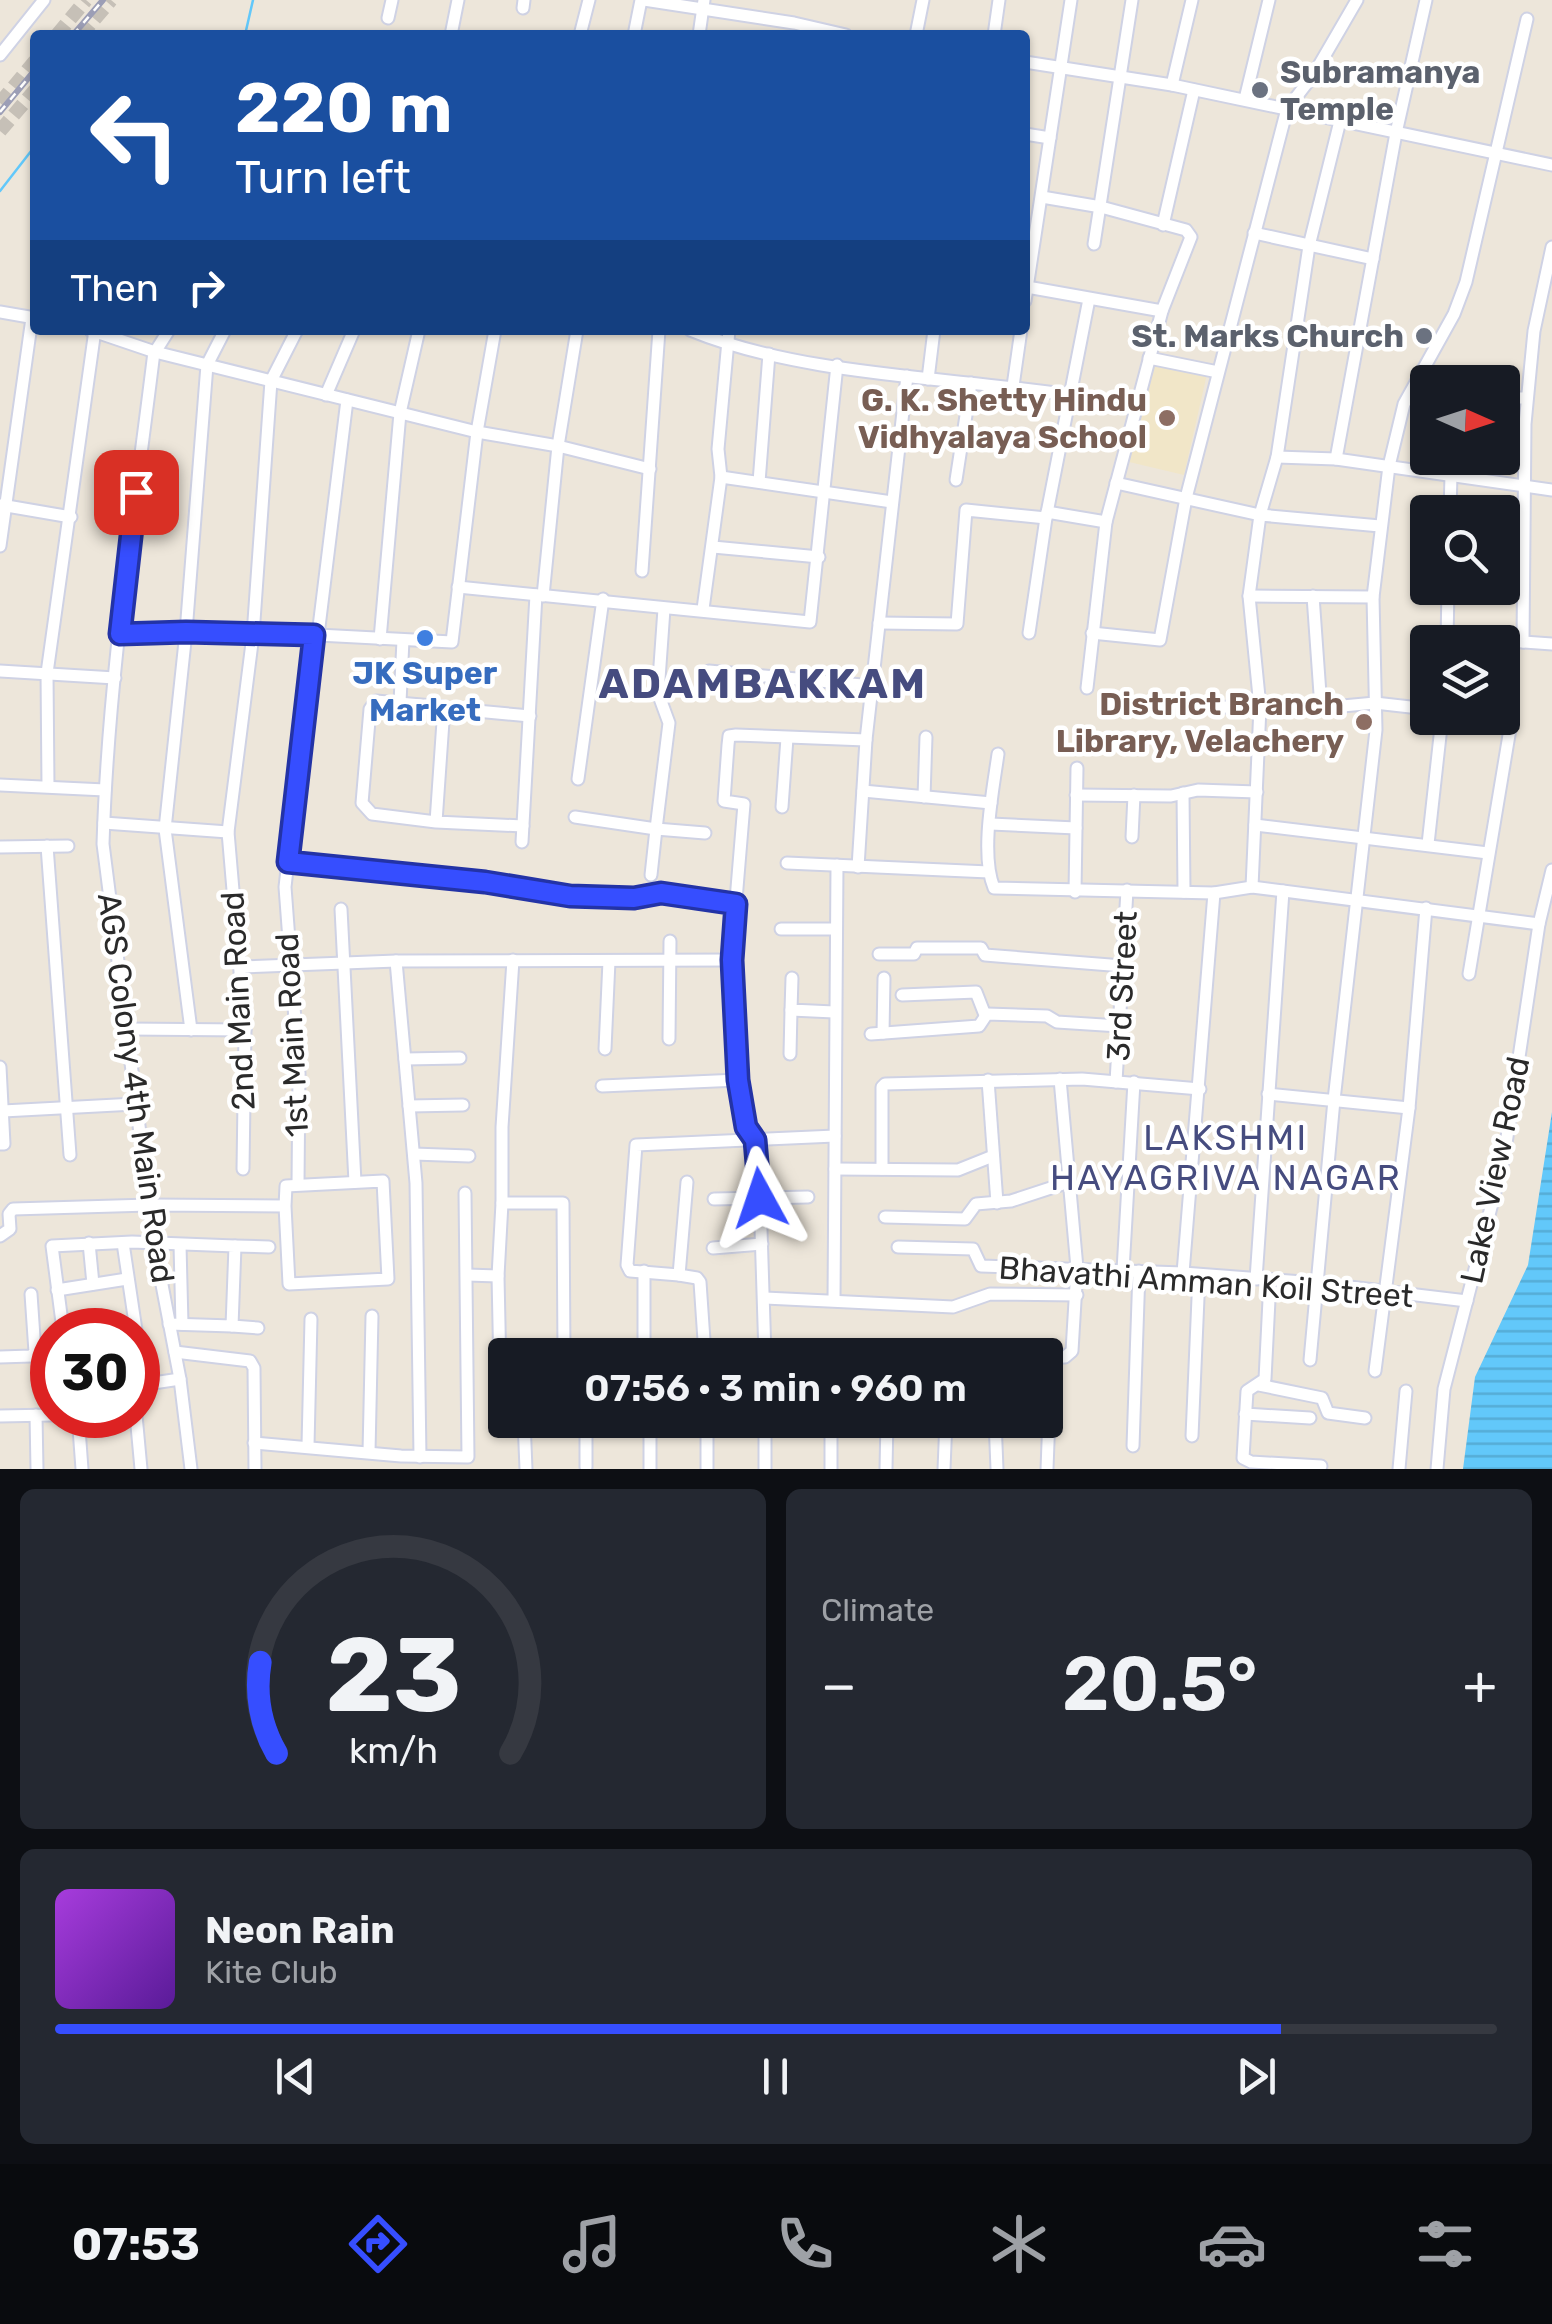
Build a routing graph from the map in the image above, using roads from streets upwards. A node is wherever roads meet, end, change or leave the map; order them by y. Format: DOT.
graph roads {
  1 [pos="44,0"];
  2 [pos="392,0"];
  3 [pos="458,0"];
  4 [pos="588,0"];
  5 [pos="643,0"];
  6 [pos="923,0"];
  7 [pos="999,0"];
  8 [pos="1071,0"];
  9 [pos="1132,0"];
  10 [pos="1192,0"];
  11 [pos="1268,0"];
  12 [pos="1356,0"];
  13 [pos="1426,0"];
  14 [pos="703,4"];
  15 [pos="388,18"];
  16 [pos="1528,19"];
  17 [pos="452,30"];
  18 [pos="581,30"];
  19 [pos="635,30"];
  20 [pos="700,30"];
  21 [pos="818,30"];
  22 [pos="917,30"];
  23 [pos="995,30"];
  24 [pos="0,56"];
  25 [pos="1030,63"];
  26 [pos="1060,67"];
  27 [pos="1119,77"];
  28 [pos="1172,85"];
  29 [pos="1194,90"];
  30 [pos="1245,99"];
  31 [pos="1287,109"];
  32 [pos="1340,121"];
  33 [pos="1396,133"];
  34 [pos="1030,135"];
  35 [pos="1050,138"];
  36 [pos="1498,154"];
  37 [pos="1552,164"];
  38 [pos="1042,198"];
  39 [pos="1100,207"];
  40 [pos="1163,225"];
  41 [pos="1254,233"];
  42 [pos="1094,244"];
  43 [pos="1309,246"];
  44 [pos="1552,247"];
  45 [pos="1373,259"];
  46 [pos="1030,269"];
  47 [pos="1030,288"];
  48 [pos="1089,299"];
  49 [pos="1162,310"];
  50 [pos="0,312"];
  51 [pos="30,317"];
  52 [pos="30,335"];
  53 [pos="92,335"];
  54 [pos="107,335"];
  55 [pos="166,335"];
  56 [pos="222,335"];
  57 [pos="295,335"];
  58 [pos="352,335"];
  59 [pos="418,335"];
  60 [pos="494,335"];
  61 [pos="576,335"];
  62 [pos="659,335"];
  63 [pos="702,335"];
  64 [pos="729,335"];
  65 [pos="933,335"];
  66 [pos="1020,335"];
  67 [pos="728,346"];
  68 [pos="154,352"];
  69 [pos="769,354"];
  70 [pos="1149,358"];
  71 [pos="206,365"];
  72 [pos="1425,365"];
  73 [pos="837,366"];
  74 [pos="1218,372"];
  75 [pos="907,376"];
  76 [pos="928,379"];
  77 [pos="272,381"];
  78 [pos="971,382"];
  79 [pos="1012,386"];
  80 [pos="1410,393"];
  81 [pos="326,395"];
  82 [pos="1070,395"];
  83 [pos="1520,398"];
  84 [pos="1527,398"];
  85 [pos="347,400"];
  86 [pos="400,413"];
  87 [pos="477,432"];
  88 [pos="558,446"];
  89 [pos="1277,457"];
  90 [pos="1336,459"];
  91 [pos="1388,466"];
  92 [pos="650,470"];
  93 [pos="1450,476"];
  94 [pos="722,478"];
  95 [pos="956,480"];
  96 [pos="759,482"];
  97 [pos="1116,482"];
  98 [pos="1524,488"];
  99 [pos="1552,490"];
  100 [pos="823,493"];
  101 [pos="1450,495"];
  102 [pos="1186,498"];
  103 [pos="892,502"];
  104 [pos="4,505"];
  105 [pos="1047,515"];
  106 [pos="1260,515"];
  107 [pos="71,517"];
  108 [pos="1106,522"];
  109 [pos="1380,526"];
  110 [pos="0,546"];
  111 [pos="713,547"];
  112 [pos="819,557"];
  113 [pos="642,571"];
  114 [pos="458,587"];
  115 [pos="540,596"];
  116 [pos="1249,596"];
  117 [pos="1312,596"];
  118 [pos="1373,597"];
  119 [pos="603,600"];
  120 [pos="664,609"];
  121 [pos="702,609"];
  122 [pos="879,623"];
  123 [pos="186,632"];
  124 [pos="1092,632"];
  125 [pos="1029,633"];
  126 [pos="120,634"];
  127 [pos="253,635"];
  128 [pos="316,635"];
  129 [pos="380,638"];
  130 [pos="404,640"];
  131 [pos="1522,642"];
  132 [pos="1552,644"];
  133 [pos="709,670"];
  134 [pos="0,671"];
  135 [pos="48,672"];
  136 [pos="115,678"];
  137 [pos="873,686"];
  138 [pos="1086,688"];
  139 [pos="400,702"];
  140 [pos="1375,703"];
  141 [pos="1260,706"];
  142 [pos="1208,707"];
  143 [pos="1410,707"];
  144 [pos="444,708"];
  145 [pos="1321,708"];
  146 [pos="530,716"];
  147 [pos="1440,735"];
  148 [pos="1508,735"];
  149 [pos="786,738"];
  150 [pos="926,738"];
  151 [pos="866,740"];
  152 [pos="998,754"];
  153 [pos="1076,768"];
  154 [pos="578,780"];
  155 [pos="0,786"];
  156 [pos="48,786"];
  157 [pos="105,790"];
  158 [pos="863,791"];
  159 [pos="1257,792"];
  160 [pos="1183,793"];
  161 [pos="1076,794"];
  162 [pos="1134,795"];
  163 [pos="924,796"];
  164 [pos="991,803"];
  165 [pos="782,807"];
  166 [pos="575,816"];
  167 [pos="436,822"];
  168 [pos="104,823"];
  169 [pos="990,824"];
  170 [pos="1256,825"];
  171 [pos="524,826"];
  172 [pos="1076,828"];
  173 [pos="165,829"];
  174 [pos="656,829"];
  175 [pos="228,832"];
  176 [pos="705,833"];
  177 [pos="1364,837"];
  178 [pos="1132,838"];
  179 [pos="522,842"];
  180 [pos="1428,844"];
  181 [pos="47,846"];
  182 [pos="68,846"];
  183 [pos="0,847"];
  184 [pos="1488,854"];
  185 [pos="288,862"];
  186 [pos="787,863"];
  187 [pos="837,865"];
  188 [pos="858,867"];
  189 [pos="1552,870"];
  190 [pos="989,872"];
  191 [pos="650,875"];
  192 [pos="1252,887"];
  193 [pos="1128,890"];
  194 [pos="1282,891"];
  195 [pos="1075,892"];
  196 [pos="1184,892"];
  197 [pos="1214,893"];
  198 [pos="1356,902"];
  199 [pos="736,904"];
  200 [pos="1426,908"];
  201 [pos="341,909"];
  202 [pos="1479,914"];
  203 [pos="1538,924"];
  204 [pos="781,928"];
  205 [pos="836,929"];
  206 [pos="670,942"];
  207 [pos="878,954"];
  208 [pos="670,959"];
  209 [pos="513,960"];
  210 [pos="732,960"];
  211 [pos="609,961"];
  212 [pos="344,962"];
  213 [pos="396,962"];
  214 [pos="290,966"];
  215 [pos="1123,966"];
  216 [pos="240,967"];
  217 [pos="1468,974"];
  218 [pos="792,978"];
  219 [pos="884,978"];
  220 [pos="902,995"];
  221 [pos="792,1010"];
  222 [pos="834,1012"];
  223 [pos="985,1015"];
  224 [pos="1120,1026"];
  225 [pos="127,1029"];
  226 [pos="191,1030"];
  227 [pos="245,1030"];
  228 [pos="669,1039"];
  229 [pos="606,1049"];
  230 [pos="790,1054"];
  231 [pos="460,1058"];
  232 [pos="405,1059"];
  233 [pos="0,1068"];
  234 [pos="738,1080"];
  235 [pos="988,1080"];
  236 [pos="1060,1080"];
  237 [pos="1116,1082"];
  238 [pos="1134,1082"];
  239 [pos="602,1086"];
  240 [pos="1200,1089"];
  241 [pos="1268,1094"];
  242 [pos="1334,1100"];
  243 [pos="134,1104"];
  244 [pos="463,1104"];
  245 [pos="409,1106"];
  246 [pos="67,1108"];
  247 [pos="1410,1108"];
  248 [pos="3,1111"];
  249 [pos="834,1136"];
  250 [pos="755,1140"];
  251 [pos="0,1144"];
  252 [pos="414,1154"];
  253 [pos="70,1156"];
  254 [pos="470,1156"];
  255 [pos="993,1156"];
  256 [pos="835,1168"];
  257 [pos="242,1169"];
  258 [pos="882,1169"];
  259 [pos="355,1178"];
  260 [pos="687,1182"];
  261 [pos="1069,1182"];
  262 [pos="298,1184"];
  263 [pos="465,1192"];
  264 [pos="808,1197"];
  265 [pos="760,1198"];
  266 [pos="714,1199"];
  267 [pos="502,1203"];
  268 [pos="998,1203"];
  269 [pos="148,1205"];
  270 [pos="280,1206"];
  271 [pos="884,1217"];
  272 [pos="0,1236"];
  273 [pos="123,1242"];
  274 [pos="89,1243"];
  275 [pos="154,1243"];
  276 [pos="762,1244"];
  277 [pos="180,1246"];
  278 [pos="235,1246"];
  279 [pos="270,1246"];
  280 [pos="713,1248"];
  281 [pos="898,1248"];
  282 [pos="1077,1268"];
  283 [pos="1122,1270"];
  284 [pos="644,1271"];
  285 [pos="1139,1271"];
  286 [pos="1183,1273"];
  287 [pos="467,1276"];
  288 [pos="498,1276"];
  289 [pos="678,1276"];
  290 [pos="1199,1276"];
  291 [pos="1256,1278"];
  292 [pos="128,1279"];
  293 [pos="1270,1280"];
  294 [pos="1316,1283"];
  295 [pos="94,1284"];
  296 [pos="58,1290"];
  297 [pos="1383,1292"];
  298 [pos="30,1294"];
  299 [pos="1078,1294"];
  300 [pos="765,1298"];
  301 [pos="834,1300"];
  302 [pos="1467,1301"];
  303 [pos="61,1308"];
  304 [pos="133,1308"];
  305 [pos="372,1316"];
  306 [pos="310,1319"];
  307 [pos="176,1324"];
  308 [pos="232,1326"];
  309 [pos="258,1328"];
  310 [pos="499,1338"];
  311 [pos="564,1338"];
  312 [pos="644,1338"];
  313 [pos="704,1338"];
  314 [pos="765,1338"];
  315 [pos="176,1352"];
  316 [pos="1063,1356"];
  317 [pos="0,1357"];
  318 [pos="1310,1360"];
  319 [pos="1375,1371"];
  320 [pos="180,1379"];
  321 [pos="160,1382"];
  322 [pos="1262,1383"];
  323 [pos="1406,1391"];
  324 [pos="1245,1414"];
  325 [pos="30,1415"];
  326 [pos="0,1416"];
  327 [pos="1310,1418"];
  328 [pos="1365,1418"];
  329 [pos="1192,1436"];
  330 [pos="36,1438"];
  331 [pos="80,1438"];
  332 [pos="138,1438"];
  333 [pos="525,1438"];
  334 [pos="586,1438"];
  335 [pos="650,1438"];
  336 [pos="707,1438"];
  337 [pos="765,1438"];
  338 [pos="832,1438"];
  339 [pos="886,1438"];
  340 [pos="945,1438"];
  341 [pos="996,1438"];
  342 [pos="1048,1438"];
  343 [pos="254,1443"];
  344 [pos="308,1445"];
  345 [pos="1132,1446"];
  346 [pos="369,1452"];
  347 [pos="1324,1452"];
  348 [pos="420,1457"];
  349 [pos="401,1462"];
  350 [pos="586,1466"];
  351 [pos="1321,1467"];
  352 [pos="37,1469"];
  353 [pos="82,1469"];
  354 [pos="141,1469"];
  355 [pos="191,1469"];
  356 [pos="255,1469"];
  357 [pos="526,1469"];
  358 [pos="650,1469"];
  359 [pos="708,1469"];
  360 [pos="765,1469"];
  361 [pos="831,1469"];
  362 [pos="886,1469"];
  363 [pos="944,1469"];
  364 [pos="997,1469"];
  365 [pos="1047,1469"];
  366 [pos="1399,1469"];
  367 [pos="1437,1469"];
  1 -- 24 [label="street"];
  2 -- 15 [label="street"];
  3 -- 17 [label="street"];
  4 -- 18 [label="street"];
  5 -- 14 [label="street"];
  5 -- 19 [label="street"];
  6 -- 22 [label="street"];
  7 -- 23 [label="street"];
  8 -- 26 [label="street"];
  9 -- 27 [label="street"];
  10 -- 28 [label="street"];
  11 -- 30 [label="street"];
  12 -- 31 [label="street"];
  13 -- 33 [label="street"];
  14 -- 20 [label="street"];
  14 -- 21 [label="street"];
  16 -- 36 [label="street"];
  25 -- 26 [label="street"];
  26 -- 27 [label="street"];
  26 -- 35 [label="street"];
  27 -- 28 [label="street"];
  27 -- 39 [label="street"];
  28 -- 29 [label="street"];
  29 -- 30 [label="street"];
  29 -- 40 [label="street"];
  30 -- 31 [label="street"];
  31 -- 32 [label="street"];
  31 -- 41 [label="street"];
  32 -- 33 [label="street"];
  32 -- 43 [label="street"];
  33 -- 36 [label="street"];
  33 -- 45 [label="street"];
  34 -- 35 [label="street"];
  35 -- 38 [label="street"];
  36 -- 37 [label="street"];
  36 -- 72 [label="street"];
  38 -- 39 [label="street"];
  38 -- 46 [label="street"];
  39 -- 40 [label="street"];
  39 -- 42 [label="street"];
  40 -- 49 [label="street"];
  41 -- 43 [label="street"];
  41 -- 74 [label="street"];
  43 -- 45 [label="street"];
  43 -- 89 [label="street"];
  44 -- 84 [label="street"];
  45 -- 90 [label="street"];
  47 -- 48 [label="street"];
  48 -- 49 [label="street"];
  48 -- 82 [label="street"];
  49 -- 70 [label="street"];
  50 -- 51 [label="street"];
  52 -- 104 [label="street"];
  53 -- 107 [label="street"];
  54 -- 68 [label="street"];
  55 -- 68 [label="street"];
  56 -- 71 [label="street"];
  57 -- 77 [label="street"];
  58 -- 81 [label="street"];
  59 -- 86 [label="street"];
  60 -- 87 [label="street"];
  61 -- 88 [label="street"];
  62 -- 92 [label="street"];
  63 -- 67 [label="street"];
  64 -- 67 [label="street"];
  65 -- 76 [label="street"];
  66 -- 79 [label="street"];
  67 -- 69 [label="street"];
  67 -- 94 [label="street"];
  68 -- 71 [label="street"];
  68 -- 126 [label="street, AGS Colony 4th Main Road"];
  69 -- 73 [label="street"];
  69 -- 96 [label="street"];
  70 -- 74 [label="street"];
  70 -- 97 [label="street"];
  71 -- 77 [label="street"];
  71 -- 123 [label="street"];
  73 -- 75 [label="street"];
  73 -- 100 [label="street"];
  74 -- 102 [label="street"];
  75 -- 76 [label="street"];
  75 -- 103 [label="street"];
  76 -- 78 [label="street"];
  77 -- 81 [label="street"];
  77 -- 127 [label="street, 2nd Main Road"];
  78 -- 79 [label="street"];
  78 -- 95 [label="street"];
  79 -- 82 [label="street"];
  80 -- 91 [label="street"];
  81 -- 85 [label="street"];
  82 -- 105 [label="street"];
  83 -- 84 [label="street"];
  84 -- 98 [label="street"];
  85 -- 86 [label="street"];
  85 -- 128 [label="street, 1st Main Road"];
  86 -- 87 [label="street"];
  86 -- 129 [label="street"];
  87 -- 88 [label="street"];
  87 -- 114 [label="street"];
  88 -- 92 [label="street"];
  88 -- 115 [label="street"];
  89 -- 90 [label="street"];
  89 -- 106 [label="street"];
  90 -- 91 [label="street"];
  91 -- 93 [label="street"];
  91 -- 109 [label="street"];
  92 -- 113 [label="street"];
  93 -- 98 [label="street"];
  93 -- 101 [label="street"];
  94 -- 96 [label="street"];
  94 -- 111 [label="street"];
  96 -- 100 [label="street"];
  97 -- 102 [label="street"];
  97 -- 108 [label="street"];
  98 -- 99 [label="street"];
  98 -- 131 [label="street"];
  100 -- 103 [label="street"];
  100 -- 112 [label="street"];
  102 -- 106 [label="street"];
  102 -- 124 [label="street"];
  103 -- 122 [label="street"];
  104 -- 107 [label="street"];
  104 -- 110 [label="street"];
  105 -- 108 [label="street"];
  105 -- 122 [label="street"];
  105 -- 125 [label="street"];
  106 -- 109 [label="street"];
  106 -- 116 [label="street"];
  107 -- 135 [label="street"];
  108 -- 124 [label="street"];
  109 -- 118 [label="street"];
  111 -- 112 [label="street"];
  111 -- 121 [label="street"];
  112 -- 121 [label="street"];
  114 -- 115 [label="street"];
  114 -- 130 [label="street"];
  115 -- 119 [label="street"];
  115 -- 146 [label="street"];
  116 -- 117 [label="street"];
  116 -- 141 [label="street"];
  117 -- 118 [label="street"];
  117 -- 145 [label="street"];
  118 -- 140 [label="street"];
  119 -- 120 [label="street"];
  119 -- 154 [label="street"];
  120 -- 121 [label="street"];
  120 -- 174 [label="street"];
  122 -- 137 [label="street"];
  123 -- 126 [label="street"];
  123 -- 127 [label="street"];
  123 -- 173 [label="street"];
  124 -- 138 [label="street"];
  126 -- 136 [label="street, AGS Colony 4th Main Road"];
  127 -- 128 [label="street"];
  127 -- 175 [label="street, 2nd Main Road"];
  128 -- 129 [label="street"];
  128 -- 185 [label="street, 1st Main Road"];
  129 -- 130 [label="street"];
  130 -- 139 [label="street"];
  131 -- 132 [label="street"];
  133 -- 137 [label="street"];
  134 -- 135 [label="street"];
  135 -- 136 [label="street"];
  135 -- 156 [label="street"];
  136 -- 157 [label="street, AGS Colony 4th Main Road"];
  137 -- 151 [label="street"];
  139 -- 144 [label="street"];
  139 -- 167 [label="street"];
  140 -- 143 [label="street"];
  140 -- 145 [label="street"];
  140 -- 177 [label="street"];
  141 -- 142 [label="street"];
  141 -- 145 [label="street"];
  141 -- 159 [label="street"];
  144 -- 146 [label="street"];
  144 -- 167 [label="street"];
  146 -- 171 [label="street"];
  147 -- 180 [label="street"];
  148 -- 184 [label="street"];
  149 -- 151 [label="street"];
  149 -- 165 [label="street"];
  149 -- 199 [label="street"];
  150 -- 163 [label="street"];
  151 -- 158 [label="street"];
  152 -- 164 [label="street"];
  153 -- 161 [label="street"];
  155 -- 156 [label="street"];
  156 -- 157 [label="street"];
  157 -- 168 [label="street, AGS Colony 4th Main Road"];
  158 -- 163 [label="street"];
  158 -- 188 [label="street"];
  159 -- 160 [label="street"];
  159 -- 170 [label="street"];
  160 -- 162 [label="street"];
  160 -- 196 [label="street"];
  161 -- 162 [label="street"];
  161 -- 172 [label="street"];
  162 -- 178 [label="street"];
  163 -- 164 [label="street"];
  164 -- 169 [label="street"];
  166 -- 174 [label="street"];
  167 -- 171 [label="street"];
  168 -- 173 [label="street"];
  168 -- 225 [label="street, AGS Colony 4th Main Road"];
  169 -- 172 [label="street"];
  169 -- 190 [label="street"];
  170 -- 177 [label="street"];
  170 -- 192 [label="street"];
  171 -- 179 [label="street"];
  172 -- 195 [label="street"];
  173 -- 175 [label="street"];
  173 -- 226 [label="street"];
  174 -- 176 [label="street"];
  174 -- 191 [label="street"];
  175 -- 216 [label="street, 2nd Main Road"];
  177 -- 180 [label="street"];
  177 -- 198 [label="street"];
  180 -- 184 [label="street"];
  181 -- 182 [label="street"];
  181 -- 183 [label="street"];
  181 -- 246 [label="street"];
  184 -- 202 [label="street"];
  185 -- 199 [label="street"];
  185 -- 214 [label="street, 1st Main Road"];
  186 -- 187 [label="street"];
  187 -- 188 [label="street"];
  187 -- 205 [label="street"];
  188 -- 190 [label="street"];
  189 -- 203 [label="street, Lake View Road"];
  190 -- 195 [label="street"];
  192 -- 194 [label="street"];
  192 -- 197 [label="street"];
  193 -- 195 [label="street"];
  193 -- 196 [label="street"];
  193 -- 215 [label="street, 3rd Street"];
  194 -- 198 [label="street"];
  194 -- 241 [label="street"];
  196 -- 197 [label="street"];
  197 -- 240 [label="street"];
  198 -- 200 [label="street"];
  198 -- 242 [label="street"];
  199 -- 210 [label="street"];
  200 -- 202 [label="street"];
  200 -- 247 [label="street"];
  201 -- 212 [label="street"];
  202 -- 203 [label="street"];
  202 -- 217 [label="street"];
  203 -- 302 [label="street, Lake View Road"];
  204 -- 205 [label="street"];
  205 -- 222 [label="street"];
  206 -- 208 [label="street"];
  207 -- 215 [label="street"];
  208 -- 210 [label="street"];
  208 -- 211 [label="street"];
  208 -- 228 [label="street"];
  209 -- 211 [label="street"];
  209 -- 213 [label="street"];
  209 -- 267 [label="street"];
  210 -- 234 [label="street"];
  211 -- 229 [label="street"];
  212 -- 213 [label="street"];
  212 -- 214 [label="street"];
  212 -- 259 [label="street"];
  213 -- 232 [label="street"];
  214 -- 216 [label="street"];
  214 -- 262 [label="street, 1st Main Road"];
  215 -- 224 [label="street, 3rd Street"];
  216 -- 227 [label="street, 2nd Main Road"];
  218 -- 221 [label="street"];
  219 -- 223 [label="street"];
  220 -- 223 [label="street"];
  221 -- 222 [label="street"];
  221 -- 230 [label="street"];
  222 -- 249 [label="street"];
  223 -- 224 [label="street"];
  224 -- 237 [label="street, 3rd Street"];
  225 -- 226 [label="street"];
  225 -- 243 [label="street, AGS Colony 4th Main Road"];
  226 -- 227 [label="street"];
  227 -- 257 [label="street, 2nd Main Road"];
  231 -- 232 [label="street"];
  232 -- 245 [label="street"];
  233 -- 248 [label="street"];
  234 -- 239 [label="street"];
  234 -- 250 [label="street"];
  235 -- 236 [label="street"];
  235 -- 255 [label="street"];
  235 -- 258 [label="street"];
  236 -- 237 [label="street"];
  236 -- 261 [label="street, 3rd Street"];
  237 -- 238 [label="street"];
  238 -- 240 [label="street"];
  238 -- 283 [label="street"];
  240 -- 286 [label="street"];
  241 -- 242 [label="street"];
  241 -- 291 [label="street"];
  242 -- 247 [label="street"];
  242 -- 294 [label="street"];
  243 -- 246 [label="street"];
  243 -- 269 [label="street, AGS Colony 4th Main Road"];
  244 -- 245 [label="street"];
  245 -- 252 [label="street"];
  246 -- 248 [label="street"];
  246 -- 253 [label="street"];
  247 -- 297 [label="street"];
  248 -- 251 [label="street"];
  249 -- 250 [label="street"];
  249 -- 256 [label="street"];
  250 -- 265 [label="street"];
  250 -- 284 [label="street"];
  252 -- 254 [label="street"];
  252 -- 348 [label="street"];
  255 -- 258 [label="street"];
  255 -- 268 [label="street"];
  256 -- 258 [label="street"];
  256 -- 301 [label="street"];
  259 -- 262 [label="street"];
  259 -- 270 [label="street"];
  260 -- 289 [label="street"];
  261 -- 268 [label="street"];
  261 -- 282 [label="street, 3rd Street"];
  262 -- 270 [label="street"];
  263 -- 287 [label="street"];
  264 -- 265 [label="street"];
  265 -- 266 [label="street"];
  265 -- 276 [label="street"];
  267 -- 288 [label="street"];
  267 -- 311 [label="street"];
  268 -- 271 [label="street"];
  269 -- 270 [label="street"];
  269 -- 272 [label="street"];
  269 -- 275 [label="street, AGS Colony 4th Main Road"];
  273 -- 274 [label="street"];
  273 -- 275 [label="street"];
  273 -- 292 [label="street"];
  274 -- 295 [label="street"];
  274 -- 296 [label="street"];
  275 -- 277 [label="street"];
  275 -- 307 [label="street, AGS Colony 4th Main Road"];
  276 -- 280 [label="street"];
  276 -- 300 [label="street"];
  277 -- 278 [label="street"];
  277 -- 307 [label="street"];
  278 -- 279 [label="street"];
  278 -- 308 [label="street"];
  281 -- 282 [label="street, Bhavathi Amman Koil Street"];
  282 -- 283 [label="street, Bhavathi Amman Koil Street"];
  282 -- 299 [label="street, 3rd Street"];
  283 -- 285 [label="street, Bhavathi Amman Koil Street"];
  284 -- 289 [label="street"];
  284 -- 312 [label="street"];
  285 -- 286 [label="street, Bhavathi Amman Koil Street"];
  285 -- 345 [label="street"];
  286 -- 290 [label="street, Bhavathi Amman Koil Street"];
  287 -- 288 [label="street"];
  287 -- 348 [label="street"];
  288 -- 310 [label="street"];
  289 -- 313 [label="street"];
  290 -- 291 [label="street, Bhavathi Amman Koil Street"];
  290 -- 329 [label="street"];
  291 -- 293 [label="street, Bhavathi Amman Koil Street"];
  292 -- 295 [label="street"];
  292 -- 304 [label="street"];
  293 -- 294 [label="street, Bhavathi Amman Koil Street"];
  293 -- 322 [label="street"];
  294 -- 297 [label="street, Bhavathi Amman Koil Street"];
  294 -- 318 [label="street"];
  295 -- 296 [label="street"];
  296 -- 303 [label="street"];
  297 -- 302 [label="street, Bhavathi Amman Koil Street"];
  297 -- 319 [label="street"];
  298 -- 317 [label="street"];
  299 -- 301 [label="street"];
  299 -- 316 [label="street, 3rd Street"];
  300 -- 301 [label="street"];
  300 -- 314 [label="street"];
  302 -- 367 [label="street, Lake View Road"];
  305 -- 346 [label="street"];
  306 -- 344 [label="street"];
  307 -- 308 [label="street"];
  307 -- 315 [label="street, AGS Colony 4th Main Road"];
  308 -- 309 [label="street"];
  315 -- 320 [label="street"];
  315 -- 343 [label="street"];
  320 -- 321 [label="street"];
  320 -- 355 [label="street"];
  322 -- 324 [label="street"];
  322 -- 328 [label="street"];
  323 -- 366 [label="street"];
  324 -- 327 [label="street"];
  324 -- 351 [label="street"];
  325 -- 326 [label="street"];
  330 -- 352 [label="street"];
  331 -- 353 [label="street"];
  332 -- 354 [label="street"];
  333 -- 357 [label="street"];
  334 -- 350 [label="street"];
  335 -- 358 [label="street"];
  336 -- 359 [label="street"];
  337 -- 360 [label="street"];
  338 -- 361 [label="street"];
  339 -- 362 [label="street"];
  340 -- 363 [label="street"];
  341 -- 364 [label="street"];
  342 -- 365 [label="street"];
  343 -- 344 [label="street"];
  343 -- 356 [label="street"];
  344 -- 346 [label="street"];
  346 -- 349 [label="street"];
  347 -- 351 [label="street"];
  348 -- 349 [label="street"];
}
